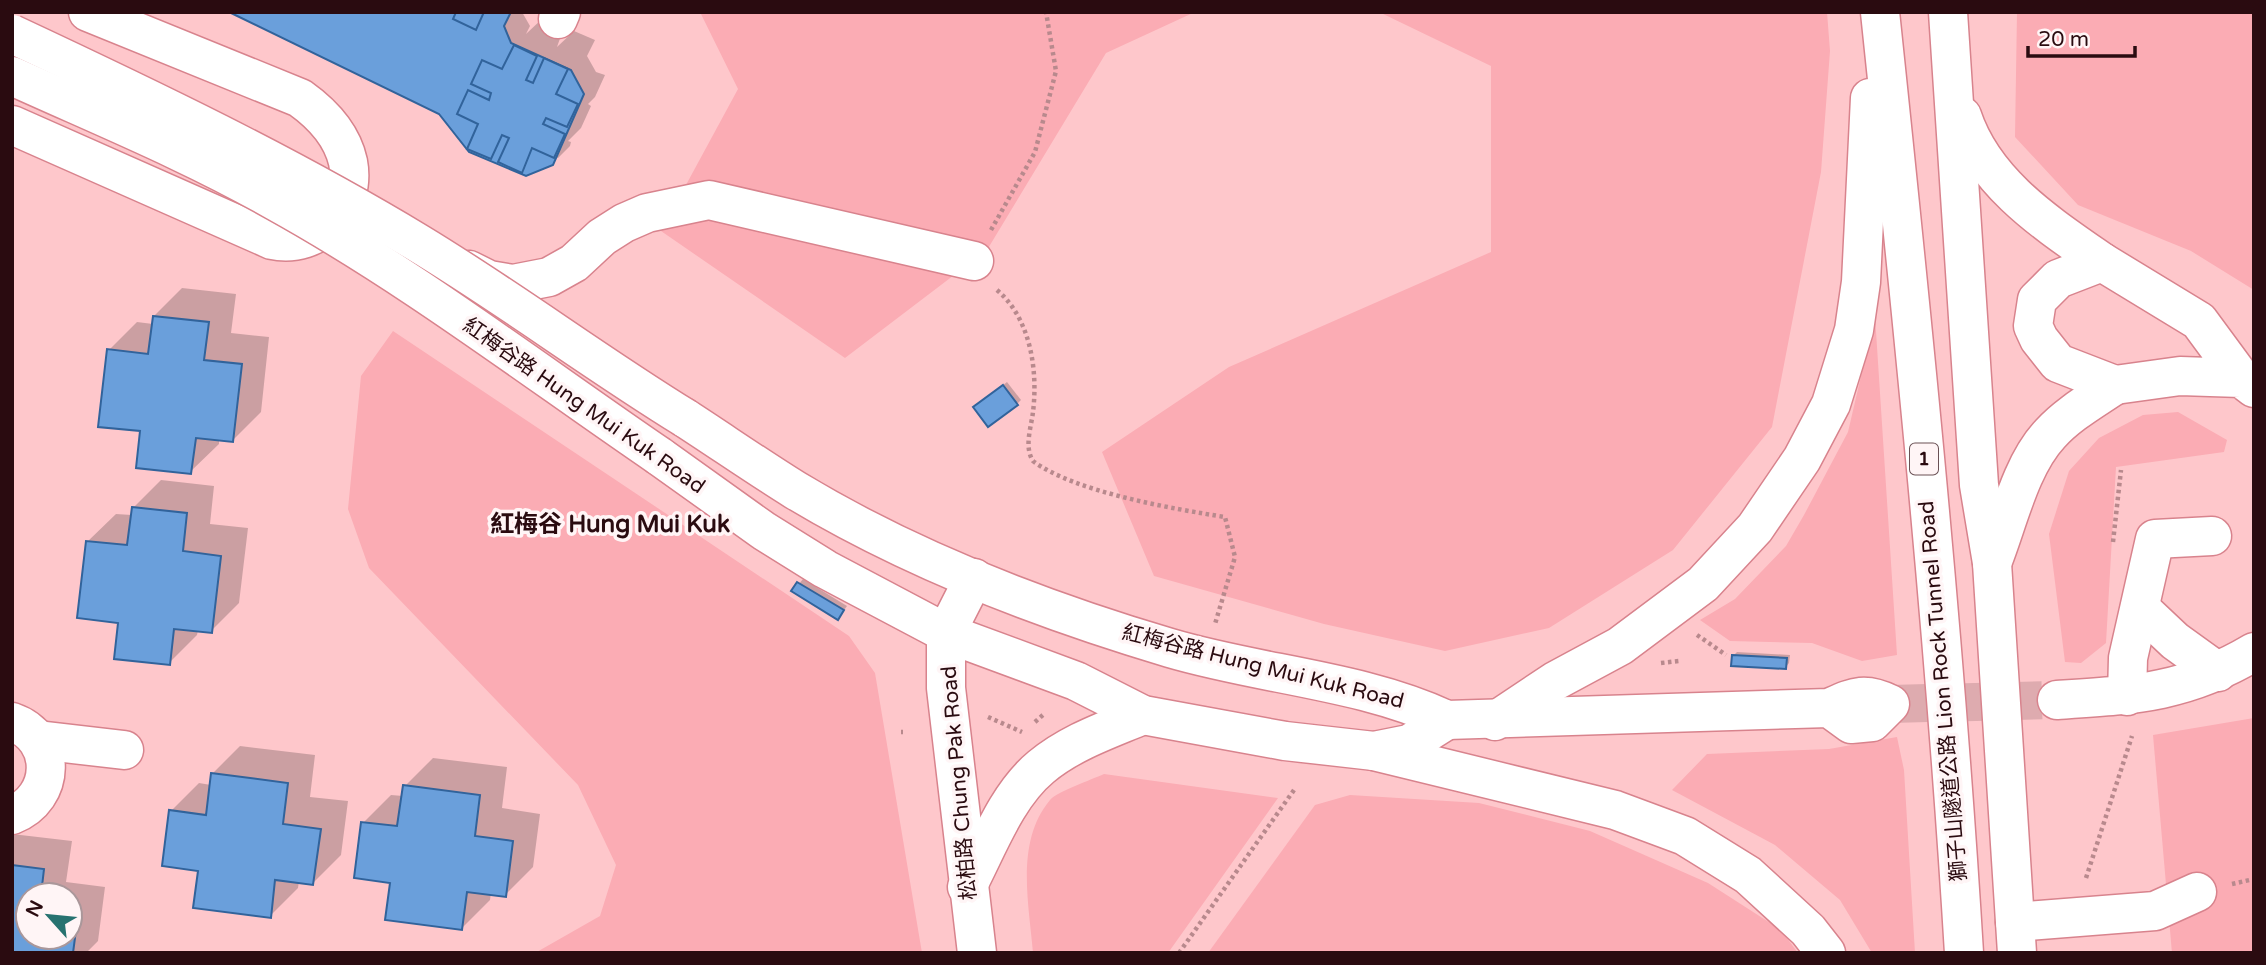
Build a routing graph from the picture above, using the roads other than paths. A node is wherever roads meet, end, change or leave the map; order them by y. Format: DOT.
graph roads {
  1 [pos="88,12"];
  2 [pos="1874,12"];
  3 [pos="1880,12"];
  4 [pos="1948,12"];
  5 [pos="12,34"];
  6 [pos="12,76"];
  7 [pos="1952,88"];
  8 [pos="12,125"];
  9 [pos="345,193"];
  10 [pos="974,261"];
  11 [pos="2102,262"];
  12 [pos="2247,383"];
  13 [pos="2115,385"];
  14 [pos="2212,536"];
  15 [pos="1992,563"];
  16 [pos="974,578"];
  17 [pos="2140,608"];
  18 [pos="946,633"];
  19 [pos="2254,652"];
  20 [pos="2218,672"];
  21 [pos="2127,696"];
  22 [pos="2057,700"];
  23 [pos="1829,708"];
  24 [pos="1143,715"];
  25 [pos="1447,720"];
  26 [pos="1495,721"];
  27 [pos="25,731"];
  28 [pos="124,750"];
  29 [pos="1374,751"];
  30 [pos="12,816"];
  31 [pos="967,887"];
  32 [pos="2197,892"];
  33 [pos="2016,937"];
  34 [pos="977,953"];
  35 [pos="1826,953"];
  36 [pos="1964,953"];
  1 -- 9 [label="main road"];
  2 -- 26 [label="main road"];
  3 -- 36 [label="main road, 獅子山隧道公路 Lion Rock Tunnel Road / 1"];
  4 -- 7 [label="main road"];
  5 -- 16 [label="main road, 紅梅谷路 Hung Mui Kuk Road, bridge"];
  6 -- 18 [label="main road, 紅梅谷路 Hung Mui Kuk Road, bridge"];
  7 -- 11 [label="main road"];
  7 -- 15 [label="main road"];
  8 -- 9 [label="main road"];
  9 -- 10 [label="main road"];
  11 -- 12 [label="main road"];
  11 -- 13 [label="main road"];
  12 -- 13 [label="main road"];
  13 -- 15 [label="main road"];
  14 -- 17 [label="main road"];
  15 -- 33 [label="main road"];
  16 -- 18 [label="main road, 松柏路 Chung Pak Road"];
  16 -- 25 [label="main road, 紅梅谷路 Hung Mui Kuk Road"];
  17 -- 20 [label="main road"];
  17 -- 21 [label="main road"];
  18 -- 24 [label="main road, 紅梅谷路 Hung Mui Kuk Road"];
  18 -- 31 [label="main road, 松柏路 Chung Pak Road"];
  19 -- 20 [label="main road"];
  20 -- 21 [label="main road"];
  21 -- 22 [label="main road"];
  23 -- 26 [label="main road, 紅梅谷路 Hung Mui Kuk Road"];
  24 -- 29 [label="main road, 紅梅谷路 Hung Mui Kuk Road"];
  24 -- 31 [label="main road"];
  25 -- 26 [label="main road, 紅梅谷路 Hung Mui Kuk Road"];
  25 -- 29 [label="main road, 紅梅谷路 Hung Mui Kuk Road"];
  27 -- 28 [label="main road"];
  27 -- 30 [label="main road"];
  29 -- 35 [label="main road"];
  31 -- 34 [label="main road, 松柏路 Chung Pak Road"];
  32 -- 33 [label="main road"];
}
